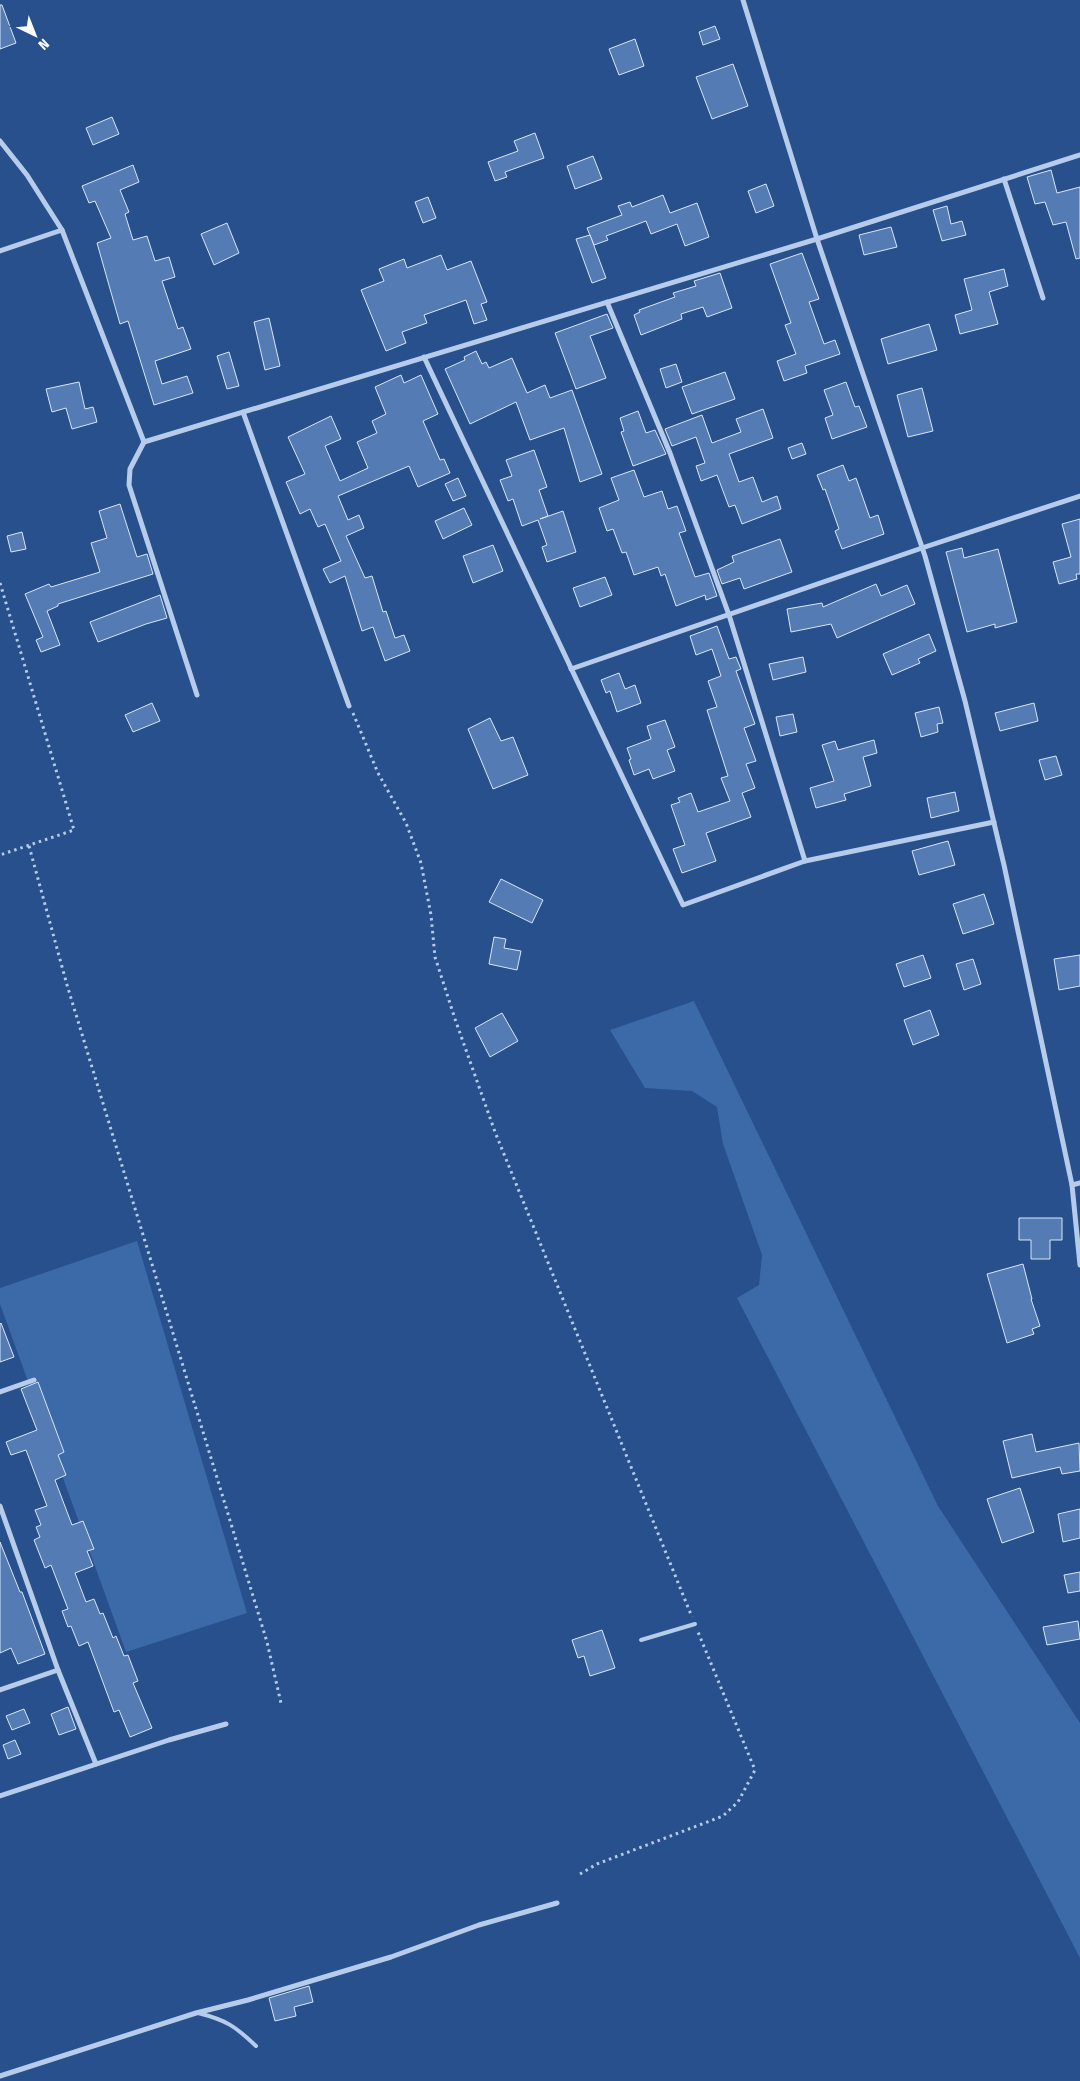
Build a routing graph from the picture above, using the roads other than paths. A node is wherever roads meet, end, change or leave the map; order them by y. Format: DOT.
graph roads {
  1 [pos="743,0"];
  2 [pos="0,142"];
  3 [pos="1080,155"];
  4 [pos="1004,179"];
  5 [pos="62,230"];
  6 [pos="817,239"];
  7 [pos="0,250"];
  8 [pos="1044,298"];
  9 [pos="607,302"];
  10 [pos="424,357"];
  11 [pos="243,412"];
  12 [pos="144,442"];
  13 [pos="1080,496"];
  14 [pos="922,548"];
  15 [pos="729,615"];
  16 [pos="571,669"];
  17 [pos="197,695"];
  18 [pos="349,706"];
  19 [pos="994,822"];
  20 [pos="805,861"];
  21 [pos="1080,1183"];
  22 [pos="1072,1185"];
  23 [pos="1080,1265"];
  24 [pos="34,1380"];
  25 [pos="0,1392"];
  26 [pos="0,1506"];
  27 [pos="695,1624"];
  28 [pos="641,1640"];
  29 [pos="58,1670"];
  30 [pos="0,1690"];
  31 [pos="226,1724"];
  32 [pos="96,1764"];
  33 [pos="0,1796"];
  34 [pos="557,1903"];
  35 [pos="196,2013"];
  36 [pos="256,2046"];
  37 [pos="0,2076"];
  1 -- 6 [label="street"];
  2 -- 5 [label="street"];
  3 -- 4 [label="street"];
  4 -- 6 [label="street"];
  4 -- 8 [label="street"];
  5 -- 7 [label="street"];
  5 -- 12 [label="street"];
  6 -- 9 [label="street"];
  6 -- 14 [label="street"];
  9 -- 10 [label="street"];
  9 -- 15 [label="street"];
  10 -- 11 [label="street"];
  10 -- 16 [label="street"];
  11 -- 12 [label="street"];
  11 -- 18 [label="street"];
  12 -- 17 [label="street"];
  13 -- 14 [label="street"];
  14 -- 15 [label="street"];
  14 -- 19 [label="street"];
  15 -- 16 [label="street"];
  15 -- 20 [label="street"];
  16 -- 20 [label="street"];
  19 -- 20 [label="street"];
  19 -- 22 [label="street"];
  21 -- 22 [label="street"];
  22 -- 23 [label="street"];
  24 -- 25 [label="street"];
  26 -- 29 [label="street"];
  27 -- 28 [label="lane"];
  29 -- 30 [label="street"];
  29 -- 32 [label="street"];
  31 -- 32 [label="street"];
  32 -- 33 [label="street"];
  34 -- 35 [label="street"];
  35 -- 36 [label="lane"];
  35 -- 37 [label="street"];
}
